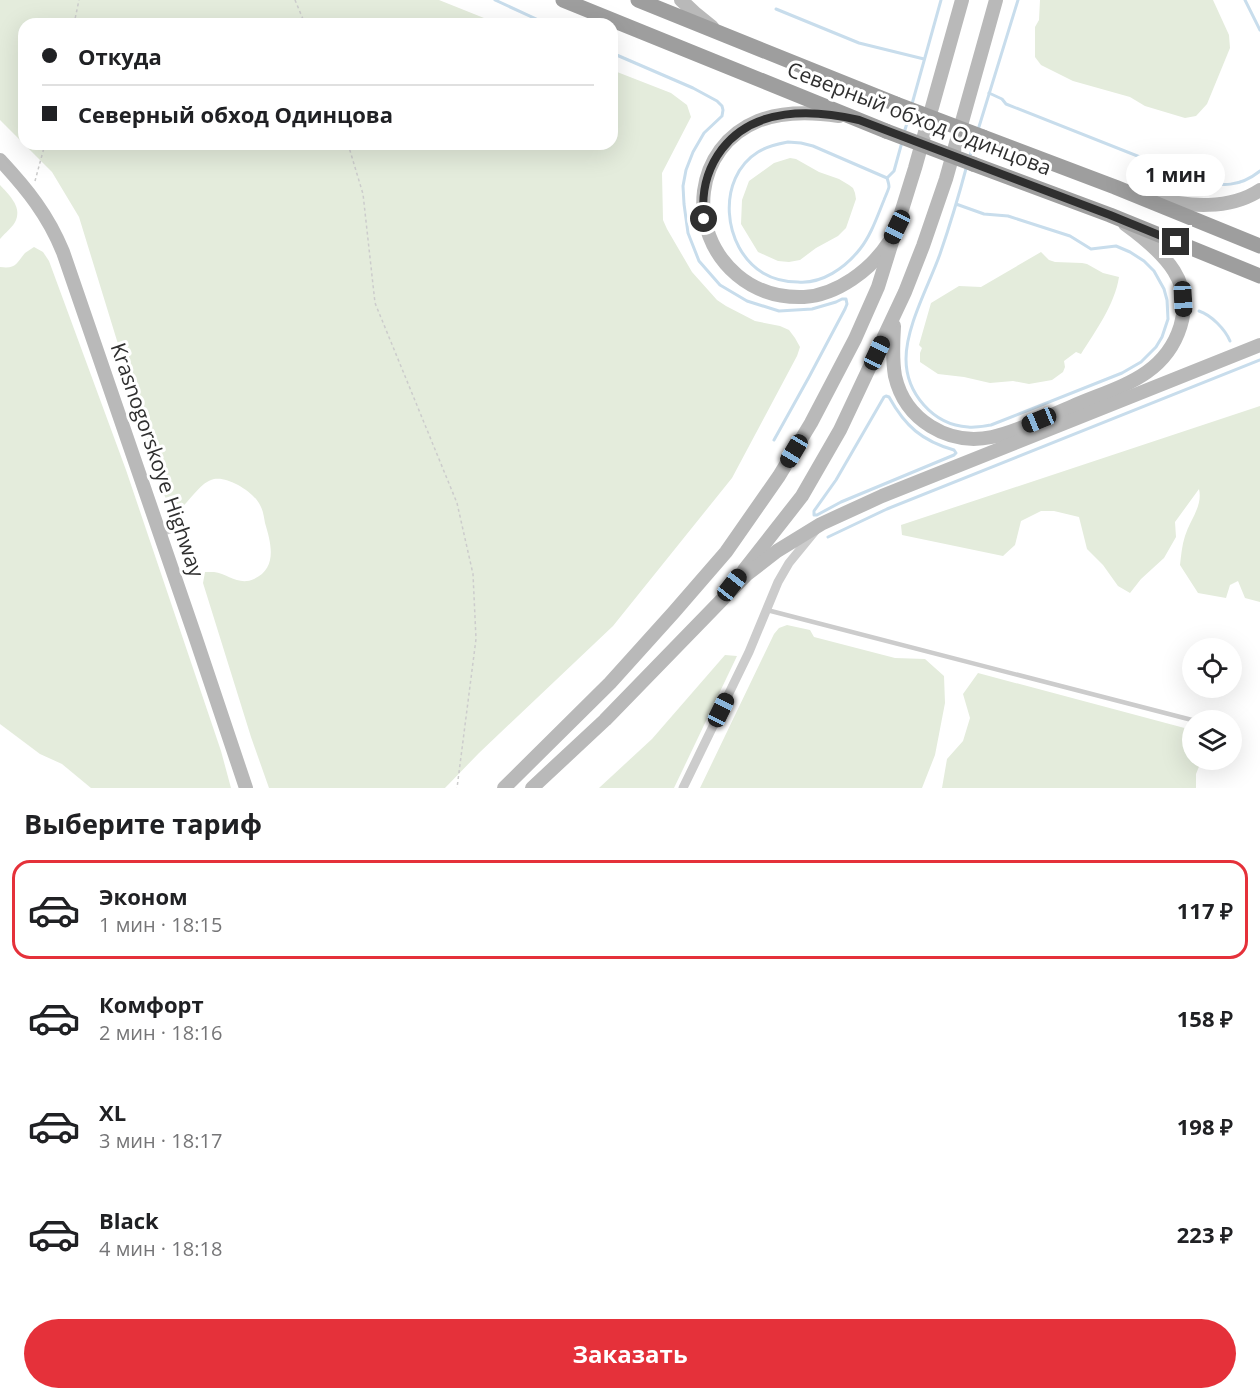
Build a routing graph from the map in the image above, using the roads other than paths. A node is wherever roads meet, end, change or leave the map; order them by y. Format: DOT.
graph roads {
  1 [pos="563,0"];
  2 [pos="638,0"];
  3 [pos="681,0"];
  4 [pos="962,0"];
  5 [pos="996,0"];
  6 [pos="607,18"];
  7 [pos="618,22"];
  8 [pos="732,38"];
  9 [pos="859,120"];
  10 [pos="0,160"];
  11 [pos="1115,187"];
  12 [pos="1260,190"];
  13 [pos="1110,215"];
  14 [pos="897,227"];
  15 [pos="1260,246"];
  16 [pos="1260,276"];
  17 [pos="905,292"];
  18 [pos="1260,345"];
  19 [pos="821,524"];
  20 [pos="718,603"];
  21 [pos="766,610"];
  22 [pos="1182,717"];
  23 [pos="246,788"];
  24 [pos="504,788"];
  25 [pos="532,788"];
  26 [pos="682,788"];
  1 -- 6 [label="highway, Северный обход Одинцова"];
  2 -- 8 [label="highway, Северный обход Одинцова"];
  3 -- 8 [label="main road"];
  4 -- 14 [label="main road"];
  5 -- 17 [label="main road"];
  7 -- 9 [label="highway, Северный обход Одинцова"];
  8 -- 11 [label="highway, Северный обход Одинцова, bridge"];
  9 -- 13 [label="highway, Северный обход Одинцова, bridge"];
  9 -- 14 [label="main road"];
  10 -- 23 [label="main road, Krasnogorskoye Highway"];
  11 -- 12 [label="main road"];
  11 -- 15 [label="highway, Северный обход Одинцова"];
  13 -- 16 [label="highway, Северный обход Одинцова"];
  13 -- 17 [label="main road"];
  14 -- 24 [label="main road"];
  17 -- 20 [label="main road"];
  18 -- 19 [label="main road"];
  19 -- 20 [label="main road"];
  19 -- 21 [label="street"];
  20 -- 25 [label="main road"];
  21 -- 22 [label="lane"];
  21 -- 26 [label="street"];
}
